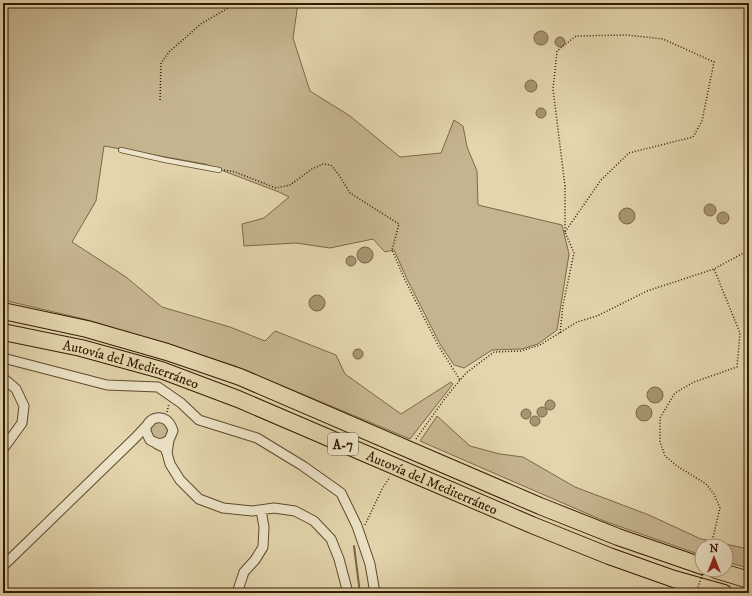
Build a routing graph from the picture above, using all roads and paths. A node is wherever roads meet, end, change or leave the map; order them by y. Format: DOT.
graph roads {
  1 [pos="237,3"];
  2 [pos="160,100"];
  3 [pos="122,150"];
  4 [pos="219,170"];
  5 [pos="565,232"];
  6 [pos="749,250"];
  7 [pos="714,269"];
  8 [pos="3,311"];
  9 [pos="3,332"];
  10 [pos="560,333"];
  11 [pos="3,358"];
  12 [pos="3,378"];
  13 [pos="460,380"];
  14 [pos="170,396"];
  15 [pos="165,418"];
  16 [pos="151,421"];
  17 [pos="134,438"];
  18 [pos="416,439"];
  19 [pos="169,440"];
  20 [pos="154,442"];
  21 [pos="3,449"];
  22 [pos="168,453"];
  23 [pos="390,477"];
  24 [pos="261,510"];
  25 [pos="361,536"];
  26 [pos="714,538"];
  27 [pos="694,563"];
  28 [pos="3,566"];
  29 [pos="734,575"];
  30 [pos="701,578"];
  31 [pos="749,580"];
  32 [pos="237,593"];
  33 [pos="348,593"];
  34 [pos="375,593"];
  35 [pos="696,593"];
  36 [pos="724,593"];
  1 -- 2 [label="path"];
  3 -- 4 [label="lane"];
  4 -- 13 [label="path"];
  5 -- 5 [label="path"];
  5 -- 10 [label="path"];
  6 -- 7 [label="path"];
  7 -- 10 [label="path"];
  7 -- 26 [label="path"];
  8 -- 27 [label="highway, Autovía del Mediterráneo / A-7"];
  9 -- 36 [label="highway, Autovía del Mediterráneo / A-7"];
  10 -- 13 [label="path"];
  11 -- 14 [label="street"];
  12 -- 21 [label="street"];
  13 -- 18 [label="path"];
  14 -- 15 [label="path"];
  14 -- 25 [label="street"];
  15 -- 16 [label="street"];
  15 -- 19 [label="street"];
  16 -- 17 [label="street"];
  16 -- 20 [label="street"];
  17 -- 20 [label="street"];
  17 -- 28 [label="street"];
  19 -- 20 [label="street"];
  19 -- 22 [label="street"];
  20 -- 22 [label="street"];
  22 -- 24 [label="street"];
  23 -- 25 [label="path"];
  24 -- 32 [label="street"];
  24 -- 33 [label="street"];
  25 -- 34 [label="street"];
  29 -- 31 [label="highway"];
  30 -- 35 [label="path, bridge"];
}
